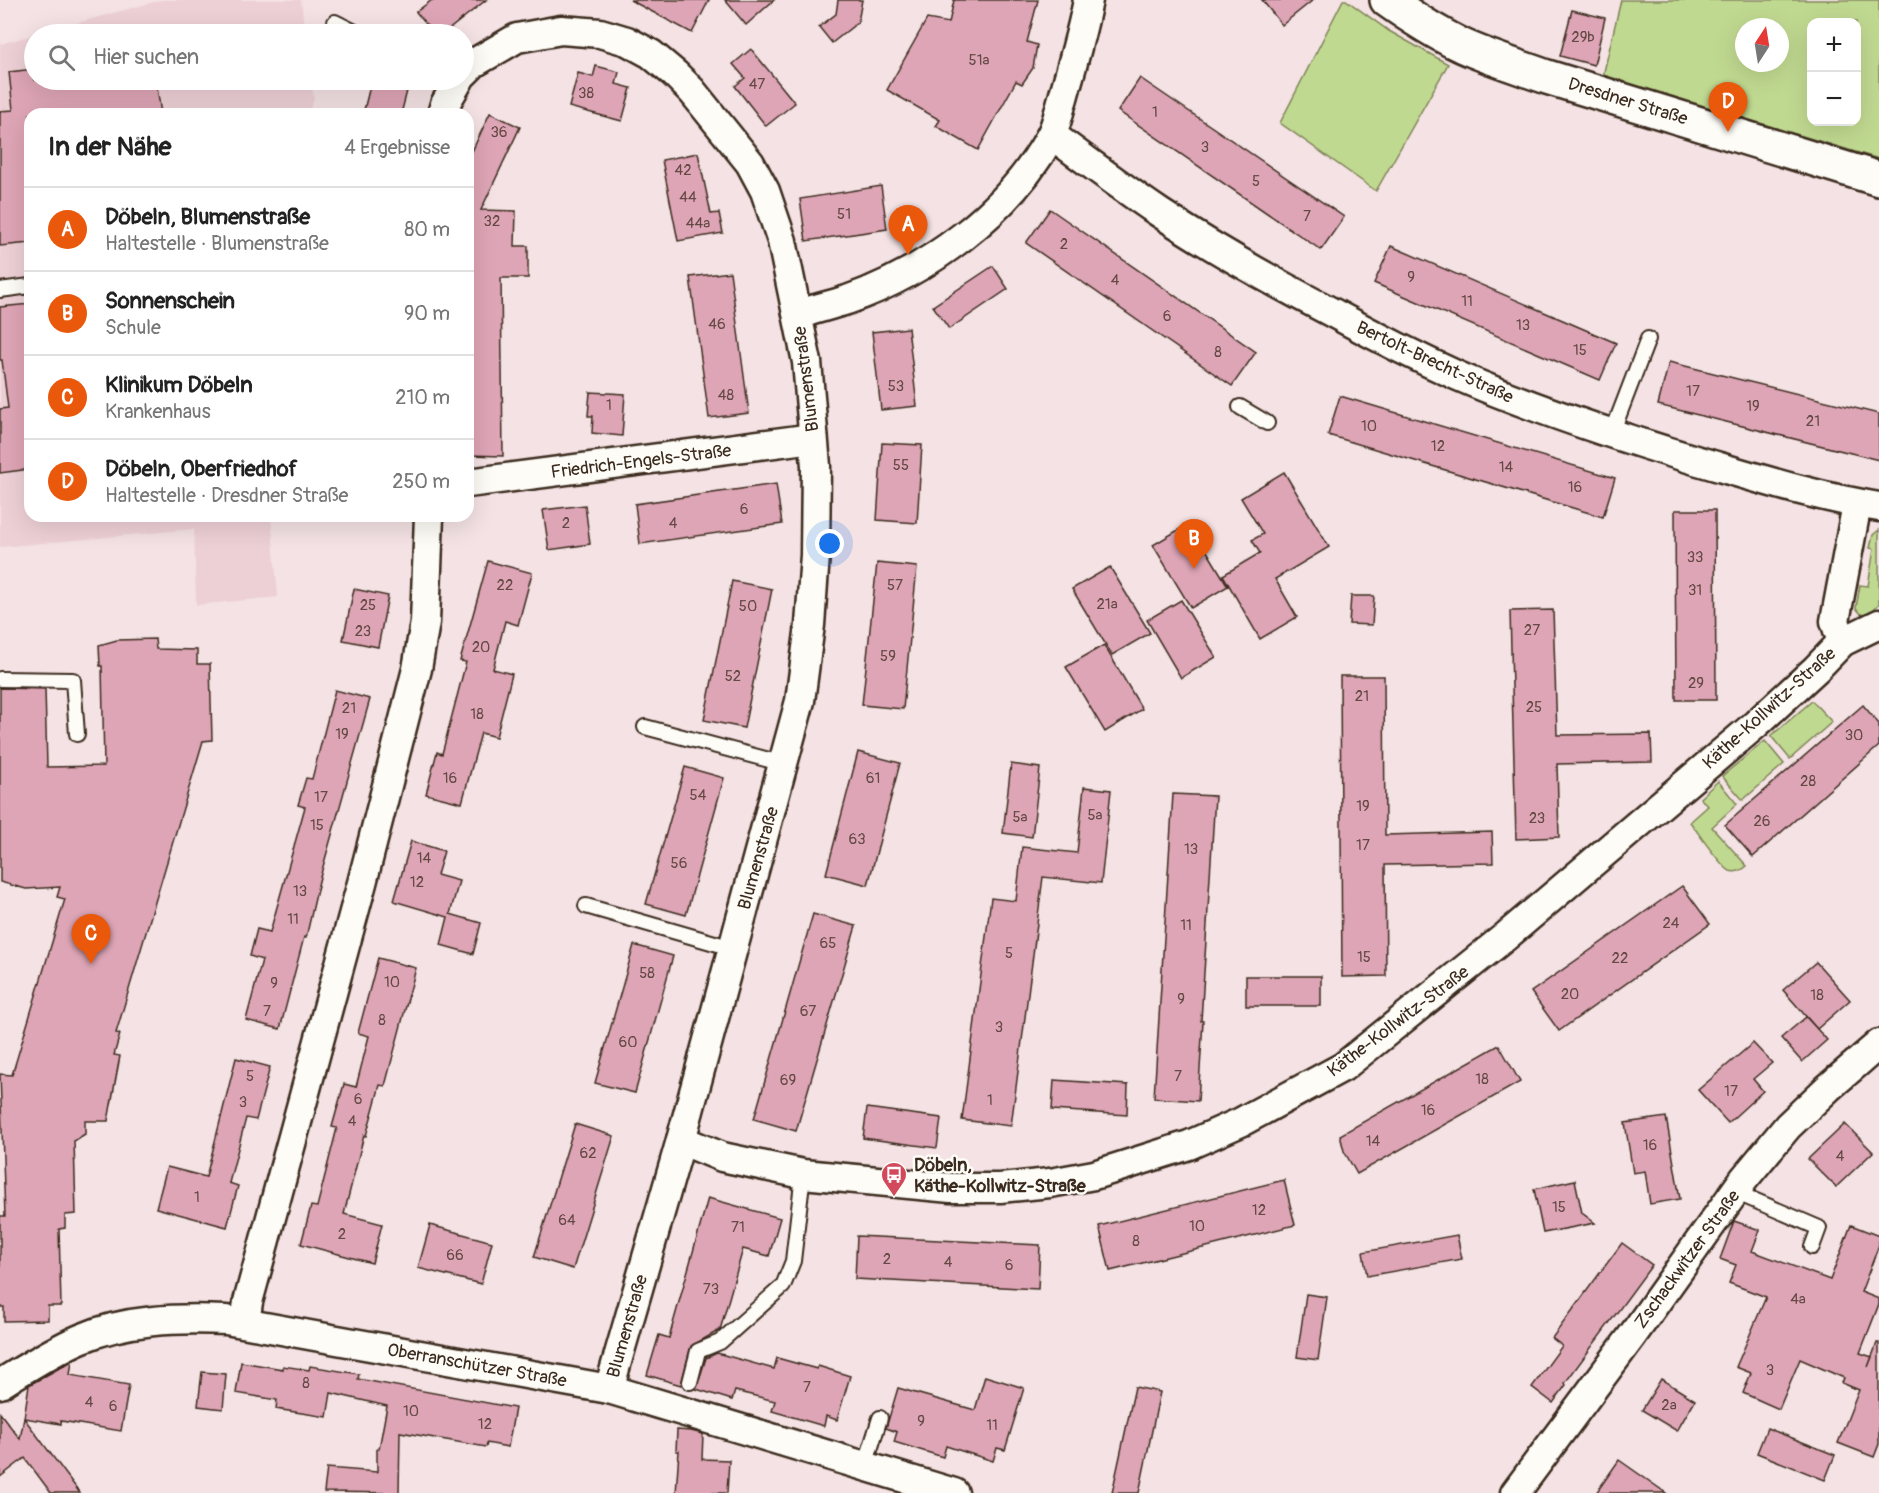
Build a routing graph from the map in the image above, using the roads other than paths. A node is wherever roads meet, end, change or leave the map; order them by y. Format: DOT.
graph roads {
  1 [pos="1088,0"];
  2 [pos="1387,0"];
  3 [pos="335,22"];
  4 [pos="339,24"];
  5 [pos="474,63"];
  6 [pos="451,90"];
  7 [pos="444,108"];
  8 [pos="1052,135"];
  9 [pos="1879,179"];
  10 [pos="24,287"];
  11 [pos="0,290"];
  12 [pos="799,314"];
  13 [pos="1648,339"];
  14 [pos="1240,407"];
  15 [pos="1267,423"];
  16 [pos="1612,433"];
  17 [pos="813,438"];
  18 [pos="474,482"];
  19 [pos="1868,506"];
  20 [pos="429,522"];
  21 [pos="1879,624"];
  22 [pos="1842,642"];
  23 [pos="0,679"];
  24 [pos="645,727"];
  25 [pos="77,734"];
  26 [pos="784,764"];
  27 [pos="586,906"];
  28 [pos="732,948"];
  29 [pos="1879,1044"];
  30 [pos="681,1140"];
  31 [pos="802,1174"];
  32 [pos="1735,1192"];
  33 [pos="1812,1247"];
  34 [pos="245,1323"];
  35 [pos="7,1380"];
  36 [pos="690,1382"];
  37 [pos="609,1389"];
  38 [pos="880,1418"];
  39 [pos="865,1466"];
  40 [pos="954,1493"];
  41 [pos="1515,1493"];
  1 -- 8 [label="street, Blumenstraße"];
  2 -- 9 [label="main road, Dresdner Straße"];
  3 -- 4 [label="lane"];
  5 -- 12 [label="street, Blumenstraße"];
  6 -- 7 [label="street, Blumenstraße"];
  8 -- 12 [label="street, Blumenstraße"];
  8 -- 16 [label="street, Bertolt-Brecht-Straße"];
  10 -- 11 [label="lane"];
  12 -- 17 [label="street, Blumenstraße"];
  13 -- 16 [label="lane"];
  14 -- 15 [label="lane"];
  16 -- 19 [label="street, Bertolt-Brecht-Straße"];
  17 -- 18 [label="street, Friedrich-Engels-Straße"];
  17 -- 26 [label="street, Blumenstraße"];
  19 -- 22 [label="street, Käthe-Kollwitz-Straße"];
  20 -- 34 [label="street"];
  21 -- 22 [label="street, Käthe-Kollwitz-Straße"];
  22 -- 31 [label="street, Käthe-Kollwitz-Straße"];
  23 -- 25 [label="lane"];
  24 -- 26 [label="lane"];
  26 -- 28 [label="street, Blumenstraße"];
  27 -- 28 [label="lane"];
  28 -- 30 [label="street, Blumenstraße"];
  29 -- 32 [label="street, Zschackwitzer Straße"];
  30 -- 31 [label="street, Käthe-Kollwitz-Straße"];
  30 -- 37 [label="street, Blumenstraße"];
  31 -- 36 [label="lane"];
  32 -- 33 [label="lane"];
  32 -- 41 [label="street, Zschackwitzer Straße"];
  34 -- 35 [label="street, Oberranschützer Straße"];
  34 -- 37 [label="street, Oberranschützer Straße"];
  37 -- 39 [label="street, Oberranschützer Straße"];
  38 -- 39 [label="lane"];
  39 -- 40 [label="street, Oberranschützer Straße"];
}
